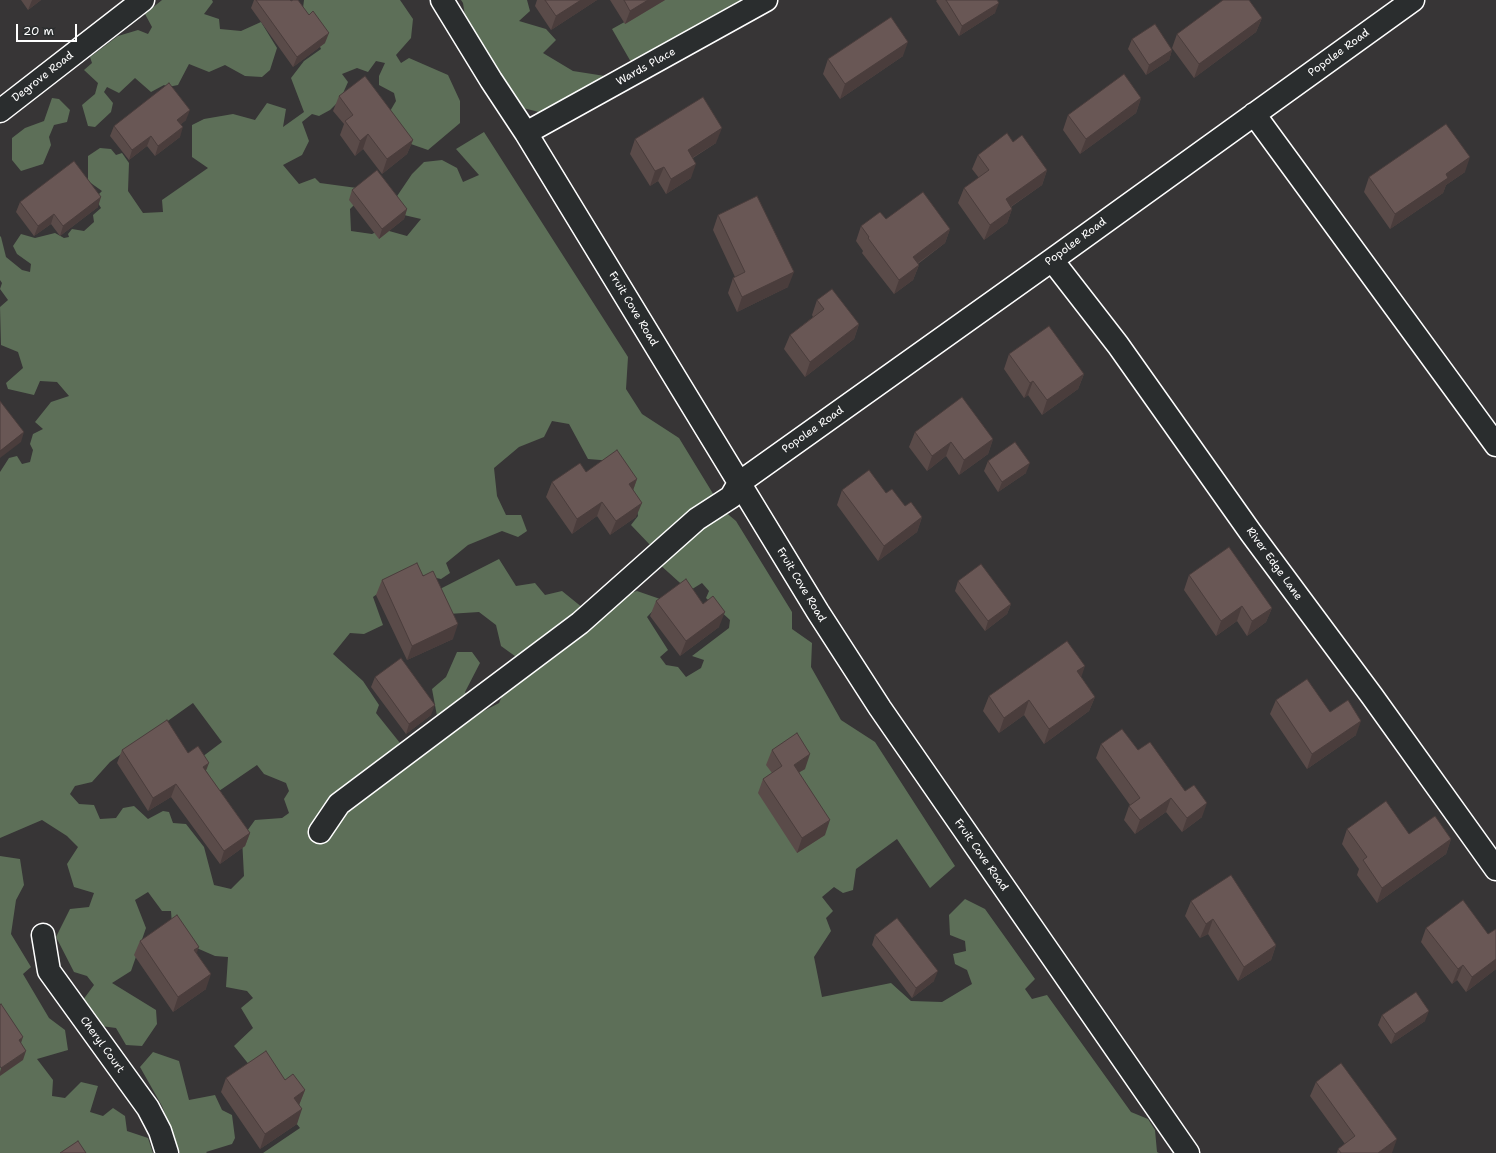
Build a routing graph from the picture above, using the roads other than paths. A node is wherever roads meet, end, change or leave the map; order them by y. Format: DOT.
graph roads {
  1 [pos="143,0"];
  2 [pos="442,0"];
  3 [pos="766,0"];
  4 [pos="1413,0"];
  5 [pos="0,111"];
  6 [pos="1254,114"];
  7 [pos="526,133"];
  8 [pos="1052,260"];
  9 [pos="1496,445"];
  10 [pos="739,483"];
  11 [pos="320,832"];
  12 [pos="1496,869"];
  13 [pos="43,936"];
  14 [pos="167,1153"];
  15 [pos="1188,1153"];
  1 -- 5 [label="street, Degrove Road"];
  2 -- 7 [label="street, Fruit Cove Road"];
  3 -- 7 [label="street, Wards Place"];
  4 -- 6 [label="street, Popolee Road"];
  6 -- 8 [label="street, Popolee Road"];
  6 -- 9 [label="street"];
  7 -- 10 [label="street, Fruit Cove Road"];
  8 -- 10 [label="street, Popolee Road"];
  8 -- 12 [label="street, River Edge Lane"];
  10 -- 11 [label="street, Popolee Road"];
  10 -- 15 [label="street, Fruit Cove Road"];
  13 -- 14 [label="street, Cheryl Court"];
}
